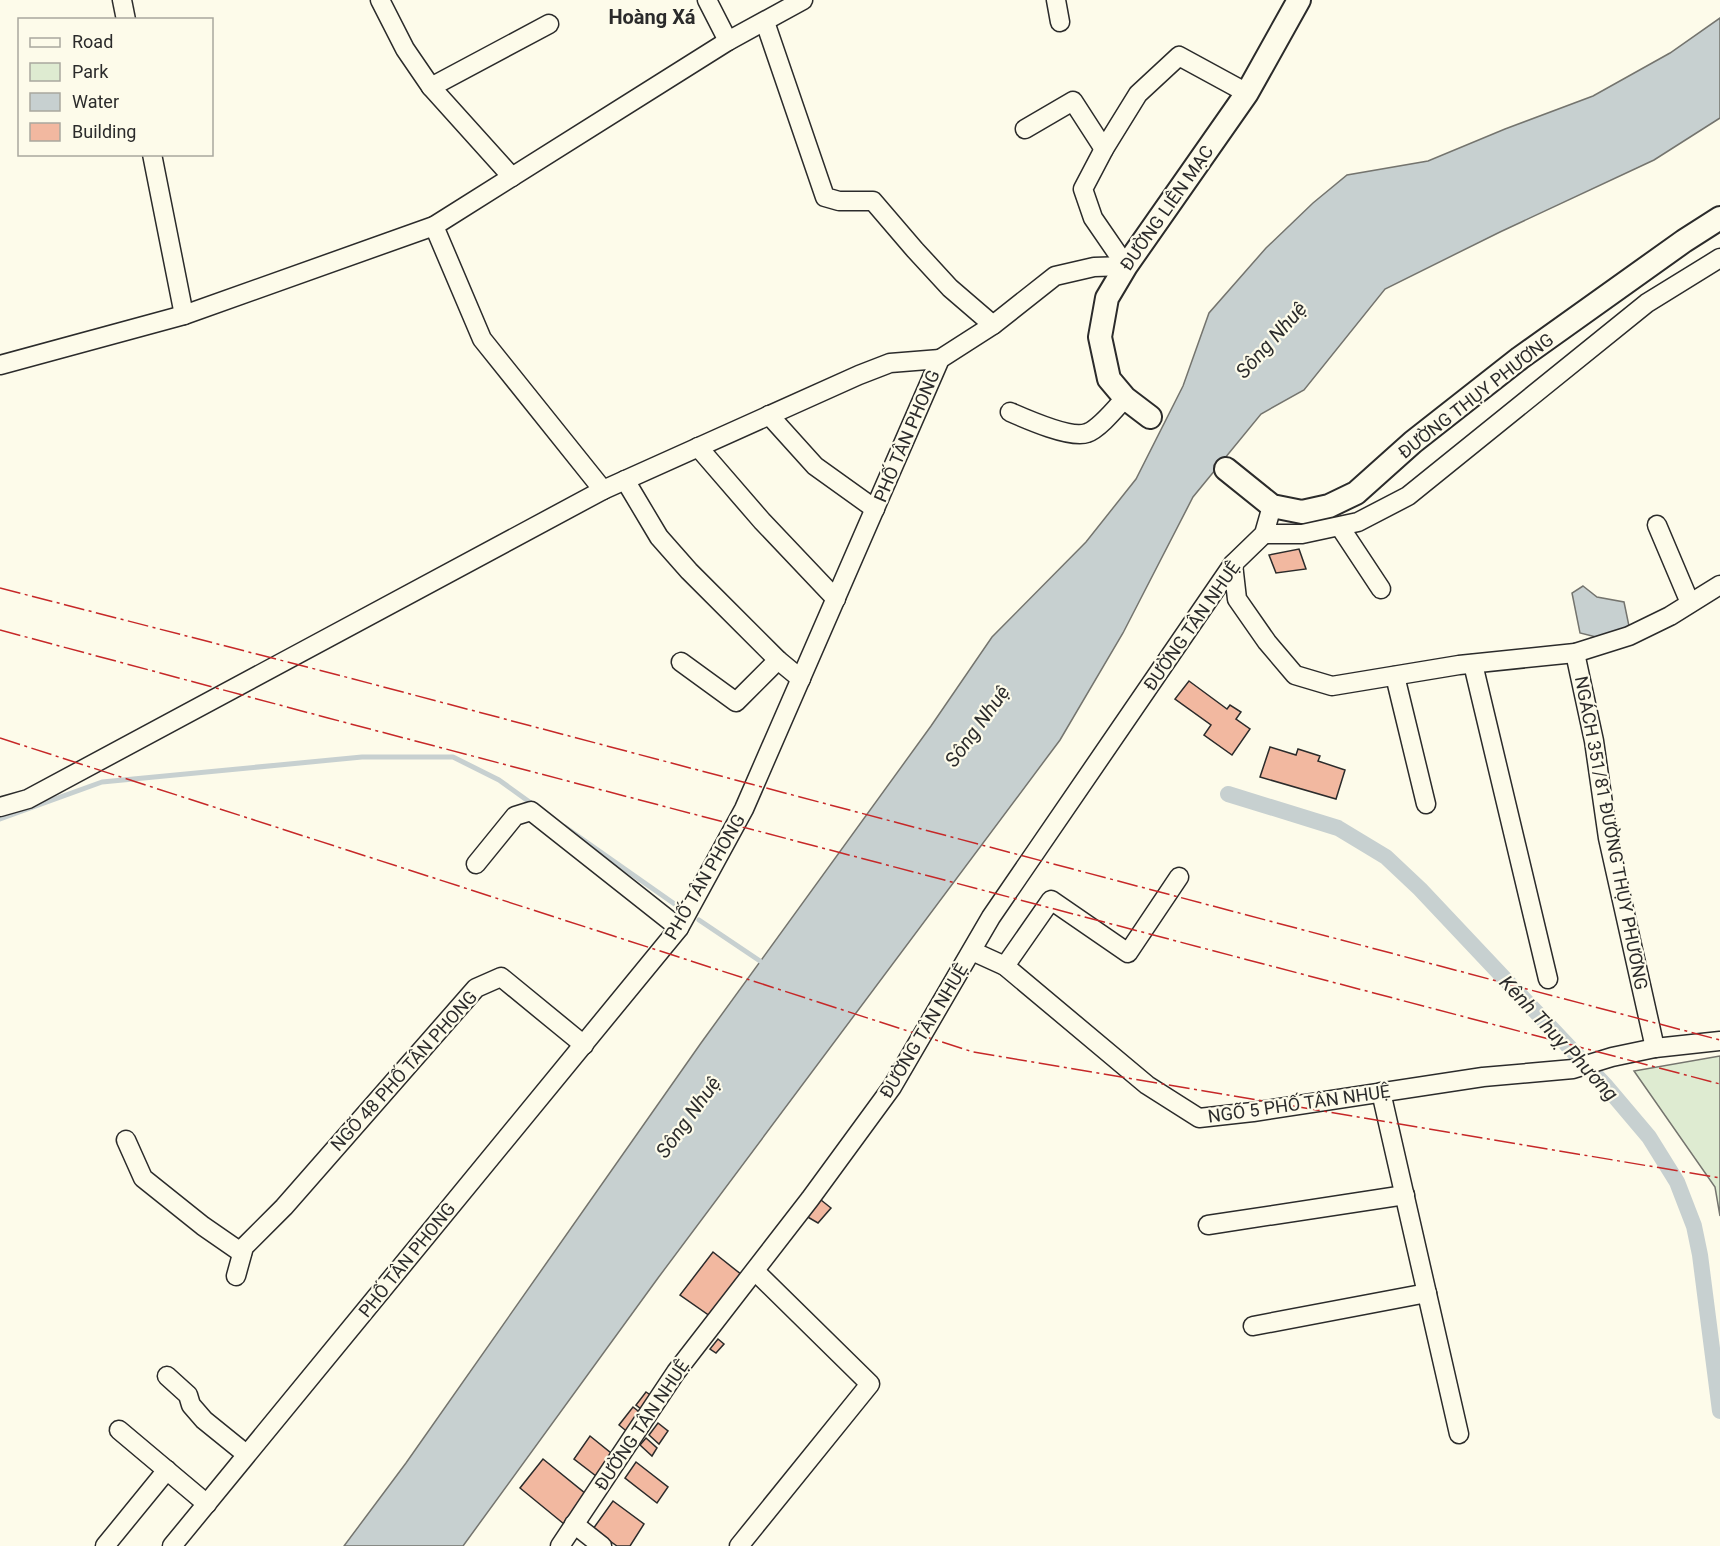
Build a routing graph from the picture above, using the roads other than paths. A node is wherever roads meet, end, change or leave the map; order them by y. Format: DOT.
graph roads {
  1 [pos="122,0"];
  2 [pos="380,0"];
  3 [pos="707,0"];
  4 [pos="803,0"];
  5 [pos="1056,0"];
  6 [pos="1299,0"];
  7 [pos="126,18"];
  8 [pos="765,22"];
  9 [pos="1060,22"];
  10 [pos="549,24"];
  11 [pos="728,41"];
  12 [pos="431,87"];
  13 [pos="1247,93"];
  14 [pos="1025,129"];
  15 [pos="1104,148"];
  16 [pos="152,156"];
  17 [pos="512,177"];
  18 [pos="1720,218"];
  19 [pos="434,226"];
  20 [pos="1720,258"];
  21 [pos="1126,266"];
  22 [pos="184,315"];
  23 [pos="993,325"];
  24 [pos="940,359"];
  25 [pos="0,365"];
  26 [pos="1125,398"];
  27 [pos="1010,412"];
  28 [pos="769,415"];
  29 [pos="1150,417"];
  30 [pos="698,447"];
  31 [pos="1226,469"];
  32 [pos="625,480"];
  33 [pos="603,490"];
  34 [pos="1272,506"];
  35 [pos="875,509"];
  36 [pos="1657,525"];
  37 [pos="1340,527"];
  38 [pos="1264,534"];
  39 [pos="1233,564"];
  40 [pos="1720,585"];
  41 [pos="1381,589"];
  42 [pos="836,599"];
  43 [pos="1690,603"];
  44 [pos="1575,653"];
  45 [pos="778,660"];
  46 [pos="681,662"];
  47 [pos="1473,664"];
  48 [pos="1395,676"];
  49 [pos="801,679"];
  50 [pos="1426,804"];
  51 [pos="0,807"];
  52 [pos="476,864"];
  53 [pos="1179,877"];
  54 [pos="680,928"];
  55 [pos="972,951"];
  56 [pos="1005,966"];
  57 [pos="1548,979"];
  58 [pos="1720,1041"];
  59 [pos="584,1045"];
  60 [pos="1655,1048"];
  61 [pos="1381,1092"];
  62 [pos="126,1140"];
  63 [pos="1405,1195"];
  64 [pos="1208,1225"];
  65 [pos="242,1253"];
  66 [pos="755,1270"];
  67 [pos="236,1276"];
  68 [pos="1427,1293"];
  69 [pos="1252,1326"];
  70 [pos="167,1376"];
  71 [pos="118,1430"];
  72 [pos="1459,1434"];
  73 [pos="246,1454"];
  74 [pos="167,1470"];
  75 [pos="207,1504"];
  76 [pos="574,1524"];
  77 [pos="105,1546"];
  78 [pos="172,1546"];
  79 [pos="560,1546"];
  80 [pos="602,1546"];
  81 [pos="740,1546"];
  1 -- 7 [label="street"];
  2 -- 12 [label="street"];
  3 -- 11 [label="street"];
  4 -- 8 [label="street"];
  5 -- 9 [label="street"];
  6 -- 13 [label="main road, ĐƯỜNG LIÊN MẠC"];
  8 -- 11 [label="street"];
  8 -- 23 [label="street"];
  10 -- 12 [label="street"];
  11 -- 17 [label="street"];
  12 -- 17 [label="street"];
  13 -- 15 [label="street"];
  13 -- 21 [label="main road, ĐƯỜNG LIÊN MẠC"];
  14 -- 15 [label="street"];
  15 -- 21 [label="street"];
  16 -- 22 [label="street"];
  17 -- 19 [label="street"];
  18 -- 34 [label="main road, ĐƯỜNG THỤY PHƯƠNG"];
  19 -- 22 [label="street"];
  19 -- 33 [label="street"];
  20 -- 37 [label="street, ĐƯỜNG THỤY PHƯƠNG"];
  21 -- 23 [label="street, PHỐ TÂN PHONG"];
  21 -- 26 [label="main road, ĐƯỜNG LIÊN MẠC"];
  22 -- 25 [label="street"];
  23 -- 24 [label="street, PHỐ TÂN PHONG"];
  24 -- 28 [label="street"];
  24 -- 35 [label="street, PHỐ TÂN PHONG"];
  26 -- 27 [label="street"];
  26 -- 29 [label="main road, ĐƯỜNG LIÊN MẠC"];
  28 -- 30 [label="street"];
  28 -- 35 [label="street"];
  30 -- 32 [label="street"];
  30 -- 42 [label="street"];
  31 -- 34 [label="main road, ĐƯỜNG THỤY PHƯƠNG"];
  32 -- 33 [label="street"];
  32 -- 45 [label="street"];
  33 -- 51 [label="street"];
  34 -- 38 [label="street, ĐƯỜNG TÂN NHUỆ"];
  35 -- 42 [label="street, PHỐ TÂN PHONG"];
  36 -- 43 [label="street"];
  37 -- 38 [label="street, ĐƯỜNG THỤY PHƯƠNG"];
  37 -- 41 [label="street"];
  38 -- 39 [label="street, ĐƯỜNG TÂN NHUỆ"];
  39 -- 48 [label="street"];
  39 -- 55 [label="street, ĐƯỜNG TÂN NHUỆ"];
  40 -- 43 [label="street"];
  42 -- 49 [label="street, PHỐ TÂN PHONG"];
  43 -- 44 [label="street"];
  44 -- 47 [label="street"];
  44 -- 60 [label="street, NGÁCH 351/81 ĐƯỜNG THỤY PHƯƠNG"];
  45 -- 46 [label="street"];
  45 -- 49 [label="street"];
  47 -- 48 [label="street"];
  47 -- 57 [label="street"];
  48 -- 50 [label="street"];
  49 -- 54 [label="street, PHỐ TÂN PHONG"];
  52 -- 54 [label="street"];
  53 -- 56 [label="street"];
  54 -- 59 [label="street, PHỐ TÂN PHONG"];
  55 -- 56 [label="street, NGÕ 5 PHỐ TÂN NHUỆ"];
  55 -- 66 [label="street, ĐƯỜNG TÂN NHUỆ"];
  56 -- 61 [label="street, NGÕ 5 PHỐ TÂN NHUỆ"];
  58 -- 60 [label="street, NGÕ 5 PHỐ TÂN NHUỆ"];
  59 -- 65 [label="street, NGÕ 48 PHỐ TÂN PHONG"];
  59 -- 73 [label="street, PHỐ TÂN PHONG"];
  60 -- 61 [label="street, NGÕ 5 PHỐ TÂN NHUỆ"];
  61 -- 63 [label="street"];
  62 -- 65 [label="street"];
  63 -- 64 [label="street"];
  63 -- 68 [label="street"];
  65 -- 67 [label="street, NGÕ 48 PHỐ TÂN PHONG"];
  66 -- 76 [label="street, ĐƯỜNG TÂN NHUỆ"];
  66 -- 81 [label="street"];
  68 -- 69 [label="street"];
  68 -- 72 [label="street"];
  70 -- 73 [label="street"];
  71 -- 74 [label="street"];
  73 -- 75 [label="street, PHỐ TÂN PHONG"];
  74 -- 75 [label="street"];
  74 -- 77 [label="street"];
  75 -- 78 [label="street, PHỐ TÂN PHONG"];
  76 -- 79 [label="street, ĐƯỜNG TÂN NHUỆ"];
  76 -- 80 [label="street"];
}
